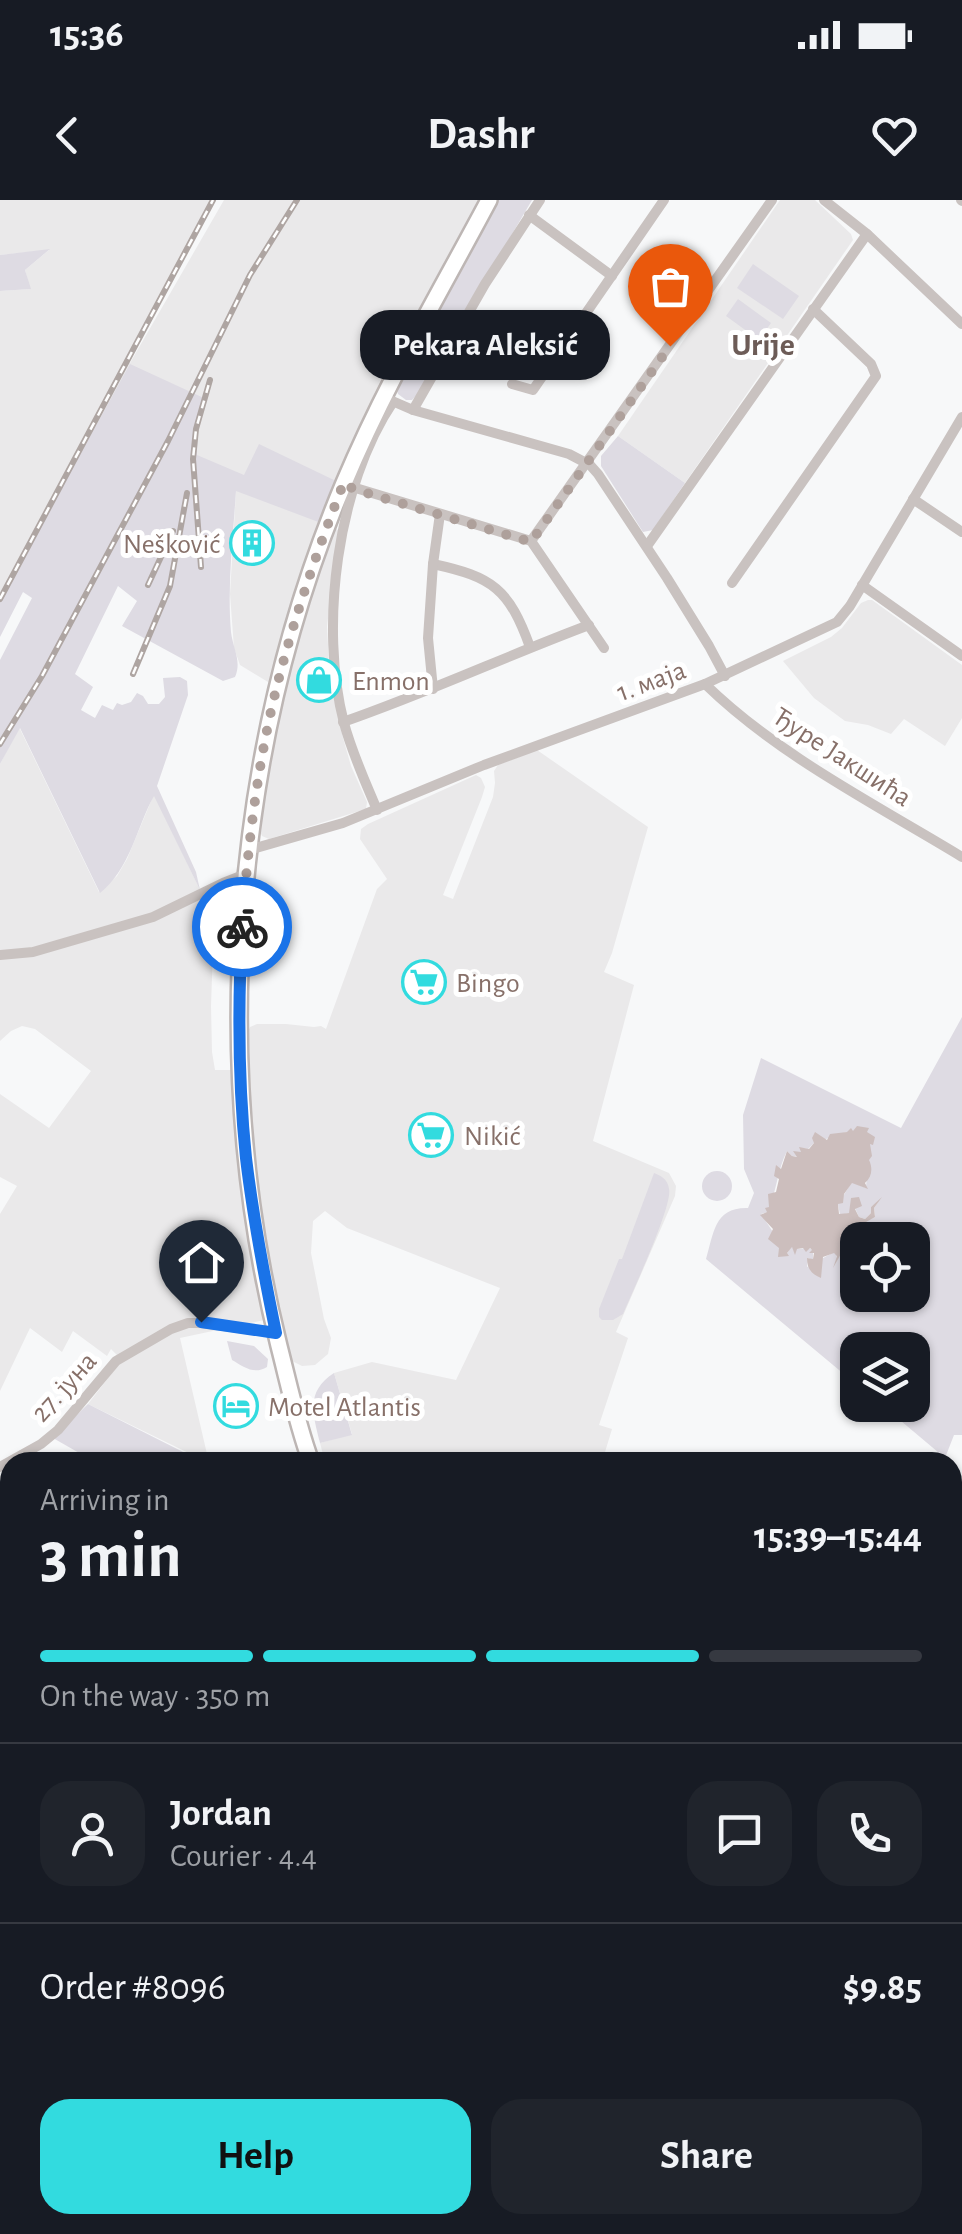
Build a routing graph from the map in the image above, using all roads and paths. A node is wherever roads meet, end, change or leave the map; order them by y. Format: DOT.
graph roads {
  1 [pos="489,200"];
  2 [pos="540,200"];
  3 [pos="664,200"];
  4 [pos="772,200"];
  5 [pos="824,200"];
  6 [pos="529,215"];
  7 [pos="867,234"];
  8 [pos="612,276"];
  9 [pos="813,310"];
  10 [pos="962,324"];
  11 [pos="512,384"];
  12 [pos="388,400"];
  13 [pos="413,410"];
  14 [pos="962,416"];
  15 [pos="588,463"];
  16 [pos="348,486"];
  17 [pos="913,498"];
  18 [pos="440,514"];
  19 [pos="962,532"];
  20 [pos="531,542"];
  21 [pos="647,546"];
  22 [pos="433,564"];
  23 [pos="732,582"];
  24 [pos="862,585"];
  25 [pos="589,625"];
  26 [pos="530,647"];
  27 [pos="604,648"];
  28 [pos="960,651"];
  29 [pos="725,676"];
  30 [pos="705,684"];
  31 [pos="433,690"];
  32 [pos="344,722"];
  33 [pos="377,810"];
  34 [pos="962,840"];
  35 [pos="249,850"];
  36 [pos="958,855"];
  37 [pos="246,874"];
  38 [pos="0,955"];
  39 [pos="276,1333"];
  40 [pos="27,1452"];
  41 [pos="307,1452"];
  1 -- 12 [label="main road"];
  2 -- 6 [label="street"];
  3 -- 8 [label="street"];
  4 -- 15 [label="street"];
  5 -- 7 [label="street"];
  6 -- 8 [label="street"];
  6 -- 13 [label="street"];
  7 -- 9 [label="street"];
  7 -- 10 [label="street"];
  8 -- 11 [label="street"];
  9 -- 21 [label="street"];
  9 -- 23 [label="street"];
  12 -- 13 [label="street"];
  12 -- 16 [label="main road"];
  13 -- 15 [label="street"];
  14 -- 17 [label="street, 1. маја"];
  15 -- 20 [label="street"];
  15 -- 21 [label="street"];
  16 -- 18 [label="street"];
  16 -- 32 [label="street"];
  16 -- 35 [label="main road"];
  17 -- 19 [label="street"];
  17 -- 24 [label="street, 1. маја"];
  18 -- 20 [label="street"];
  18 -- 22 [label="street"];
  20 -- 25 [label="street"];
  21 -- 29 [label="street"];
  22 -- 26 [label="street"];
  22 -- 31 [label="street"];
  24 -- 28 [label="street"];
  24 -- 29 [label="street, 1. маја"];
  25 -- 26 [label="street"];
  25 -- 27 [label="street"];
  26 -- 31 [label="street"];
  29 -- 30 [label="street, 1. маја"];
  30 -- 33 [label="street, 1. маја"];
  30 -- 36 [label="street, Ђуре Јакшића"];
  31 -- 32 [label="street"];
  32 -- 33 [label="street"];
  33 -- 35 [label="street, 1. маја"];
  34 -- 36 [label="street"];
  35 -- 37 [label="main road"];
  37 -- 38 [label="street"];
  37 -- 39 [label="main road"];
  39 -- 40 [label="street, 27. јуна"];
  39 -- 41 [label="main road"];
}
